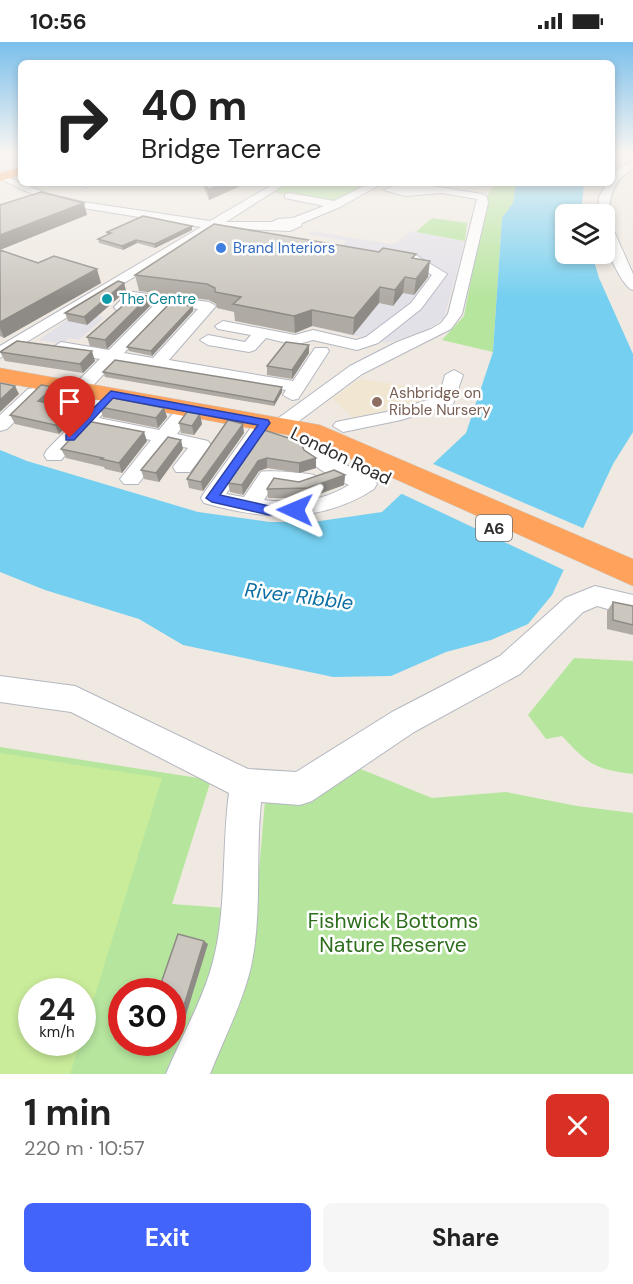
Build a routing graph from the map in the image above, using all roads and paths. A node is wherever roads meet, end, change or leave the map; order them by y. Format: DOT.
graph roads {
  1 [pos="30,201"];
  2 [pos="66,201"];
  3 [pos="252,201"];
  4 [pos="316,201"];
  5 [pos="343,201"];
  6 [pos="483,201"];
  7 [pos="69,202"];
  8 [pos="24,203"];
  9 [pos="336,205"];
  10 [pos="150,214"];
  11 [pos="137,221"];
  12 [pos="212,225"];
  13 [pos="615,251"];
  14 [pos="414,258"];
  15 [pos="100,276"];
  16 [pos="116,284"];
  17 [pos="633,286"];
  18 [pos="167,300"];
  19 [pos="107,319"];
  20 [pos="223,326"];
  21 [pos="137,329"];
  22 [pos="262,333"];
  23 [pos="90,334"];
  24 [pos="182,335"];
  25 [pos="208,340"];
  26 [pos="20,341"];
  27 [pos="357,345"];
  28 [pos="73,349"];
  29 [pos="0,353"];
  30 [pos="265,354"];
  31 [pos="112,355"];
  32 [pos="158,362"];
  33 [pos="337,367"];
  34 [pos="356,370"];
  35 [pos="0,375"];
  36 [pos="454,375"];
  37 [pos="248,378"];
  38 [pos="44,383"];
  39 [pos="80,389"];
  40 [pos="111,394"];
  41 [pos="318,397"];
  42 [pos="187,408"];
  43 [pos="86,421"];
  44 [pos="272,424"];
  45 [pos="0,426"];
  46 [pos="327,436"];
  47 [pos="163,437"];
  48 [pos="54,455"];
  49 [pos="183,467"];
  50 [pos="325,476"];
  51 [pos="131,479"];
  52 [pos="249,507"];
  53 [pos="585,561"];
  54 [pos="633,573"];
  55 [pos="633,592"];
  56 [pos="633,606"];
  57 [pos="0,689"];
  58 [pos="246,785"];
  59 [pos="188,1074"];
  1 -- 8 [label="street"];
  2 -- 7 [label="street"];
  3 -- 12 [label="street"];
  4 -- 9 [label="street"];
  5 -- 9 [label="street"];
  6 -- 34 [label="street"];
  7 -- 10 [label="street"];
  9 -- 12 [label="street"];
  10 -- 11 [label="street"];
  10 -- 12 [label="street"];
  12 -- 16 [label="street"];
  13 -- 17 [label="street"];
  14 -- 27 [label="street"];
  15 -- 16 [label="street"];
  16 -- 26 [label="street"];
  18 -- 19 [label="street"];
  18 -- 21 [label="street"];
  18 -- 24 [label="street"];
  20 -- 22 [label="street"];
  21 -- 24 [label="street"];
  21 -- 31 [label="street"];
  22 -- 25 [label="street"];
  22 -- 27 [label="street"];
  23 -- 28 [label="street"];
  24 -- 32 [label="street"];
  26 -- 28 [label="street"];
  26 -- 29 [label="street"];
  27 -- 33 [label="street"];
  28 -- 31 [label="street"];
  30 -- 37 [label="street"];
  31 -- 32 [label="street"];
  31 -- 39 [label="street"];
  32 -- 37 [label="street"];
  33 -- 34 [label="street"];
  33 -- 37 [label="street"];
  34 -- 41 [label="street"];
  35 -- 38 [label="highway, A6"];
  36 -- 46 [label="street"];
  38 -- 39 [label="highway, A6"];
  38 -- 45 [label="street"];
  39 -- 40 [label="highway, A6"];
  40 -- 42 [label="highway, A6"];
  40 -- 43 [label="street"];
  41 -- 44 [label="street"];
  41 -- 46 [label="street"];
  42 -- 44 [label="highway, A6"];
  42 -- 47 [label="street"];
  43 -- 47 [label="street"];
  43 -- 48 [label="street"];
  44 -- 46 [label="highway, London Road / A6"];
  44 -- 52 [label="street"];
  46 -- 52 [label="street"];
  46 -- 53 [label="highway, London Road / A6"];
  47 -- 49 [label="street"];
  47 -- 51 [label="street"];
  50 -- 52 [label="street"];
  53 -- 54 [label="highway, A6"];
  53 -- 55 [label="highway, A6"];
  56 -- 58 [label="street"];
  57 -- 58 [label="street"];
  58 -- 59 [label="street"];
}
